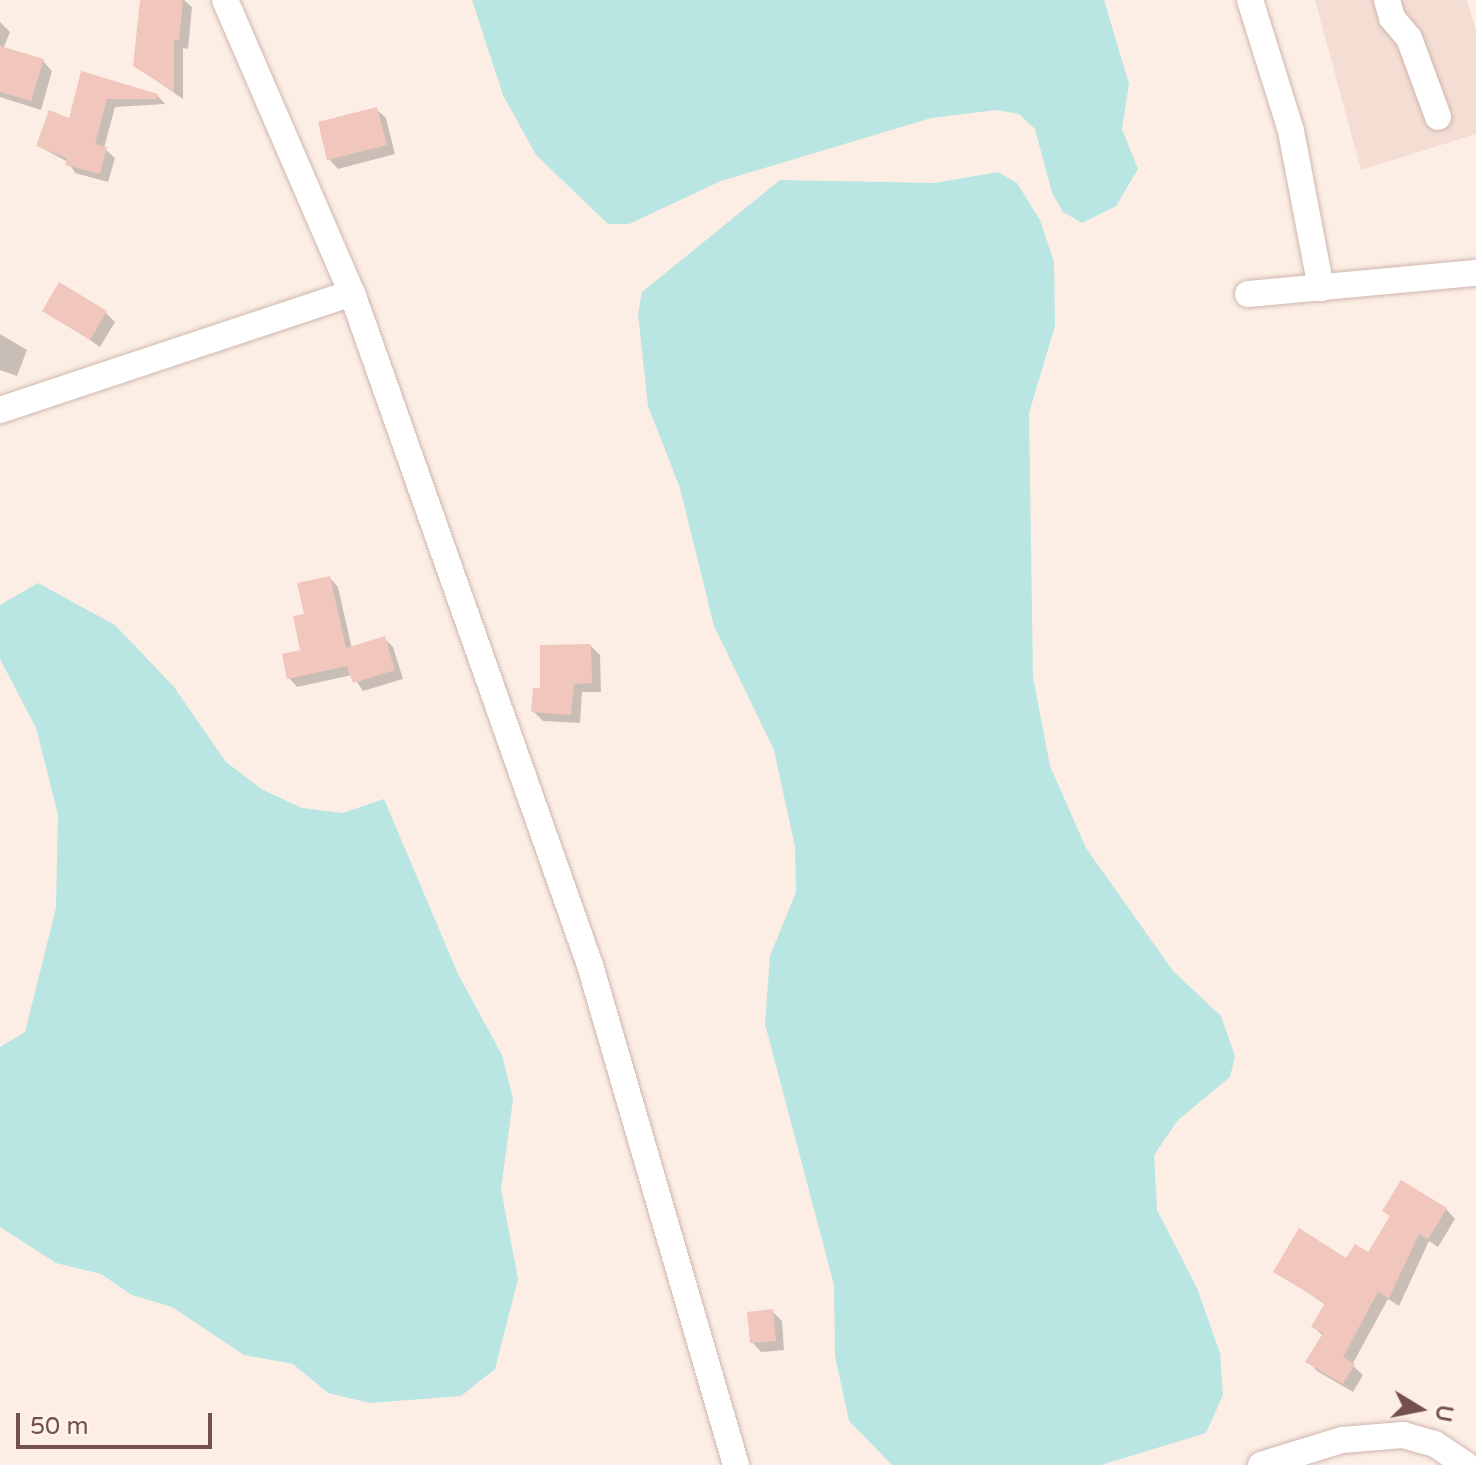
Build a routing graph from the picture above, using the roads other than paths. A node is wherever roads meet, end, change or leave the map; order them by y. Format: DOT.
graph roads {
  1 [pos="1250,0"];
  2 [pos="1387,0"];
  3 [pos="220,1"];
  4 [pos="1438,117"];
  5 [pos="1476,273"];
  6 [pos="1321,288"];
  7 [pos="352,293"];
  8 [pos="1248,294"];
  9 [pos="0,410"];
  10 [pos="736,1465"];
  11 [pos="1261,1465"];
  12 [pos="1466,1465"];
  1 -- 6 [label="street"];
  2 -- 4 [label="street"];
  3 -- 7 [label="street"];
  5 -- 6 [label="street"];
  6 -- 8 [label="street"];
  7 -- 9 [label="street"];
  7 -- 10 [label="street"];
  11 -- 12 [label="street"];
}
